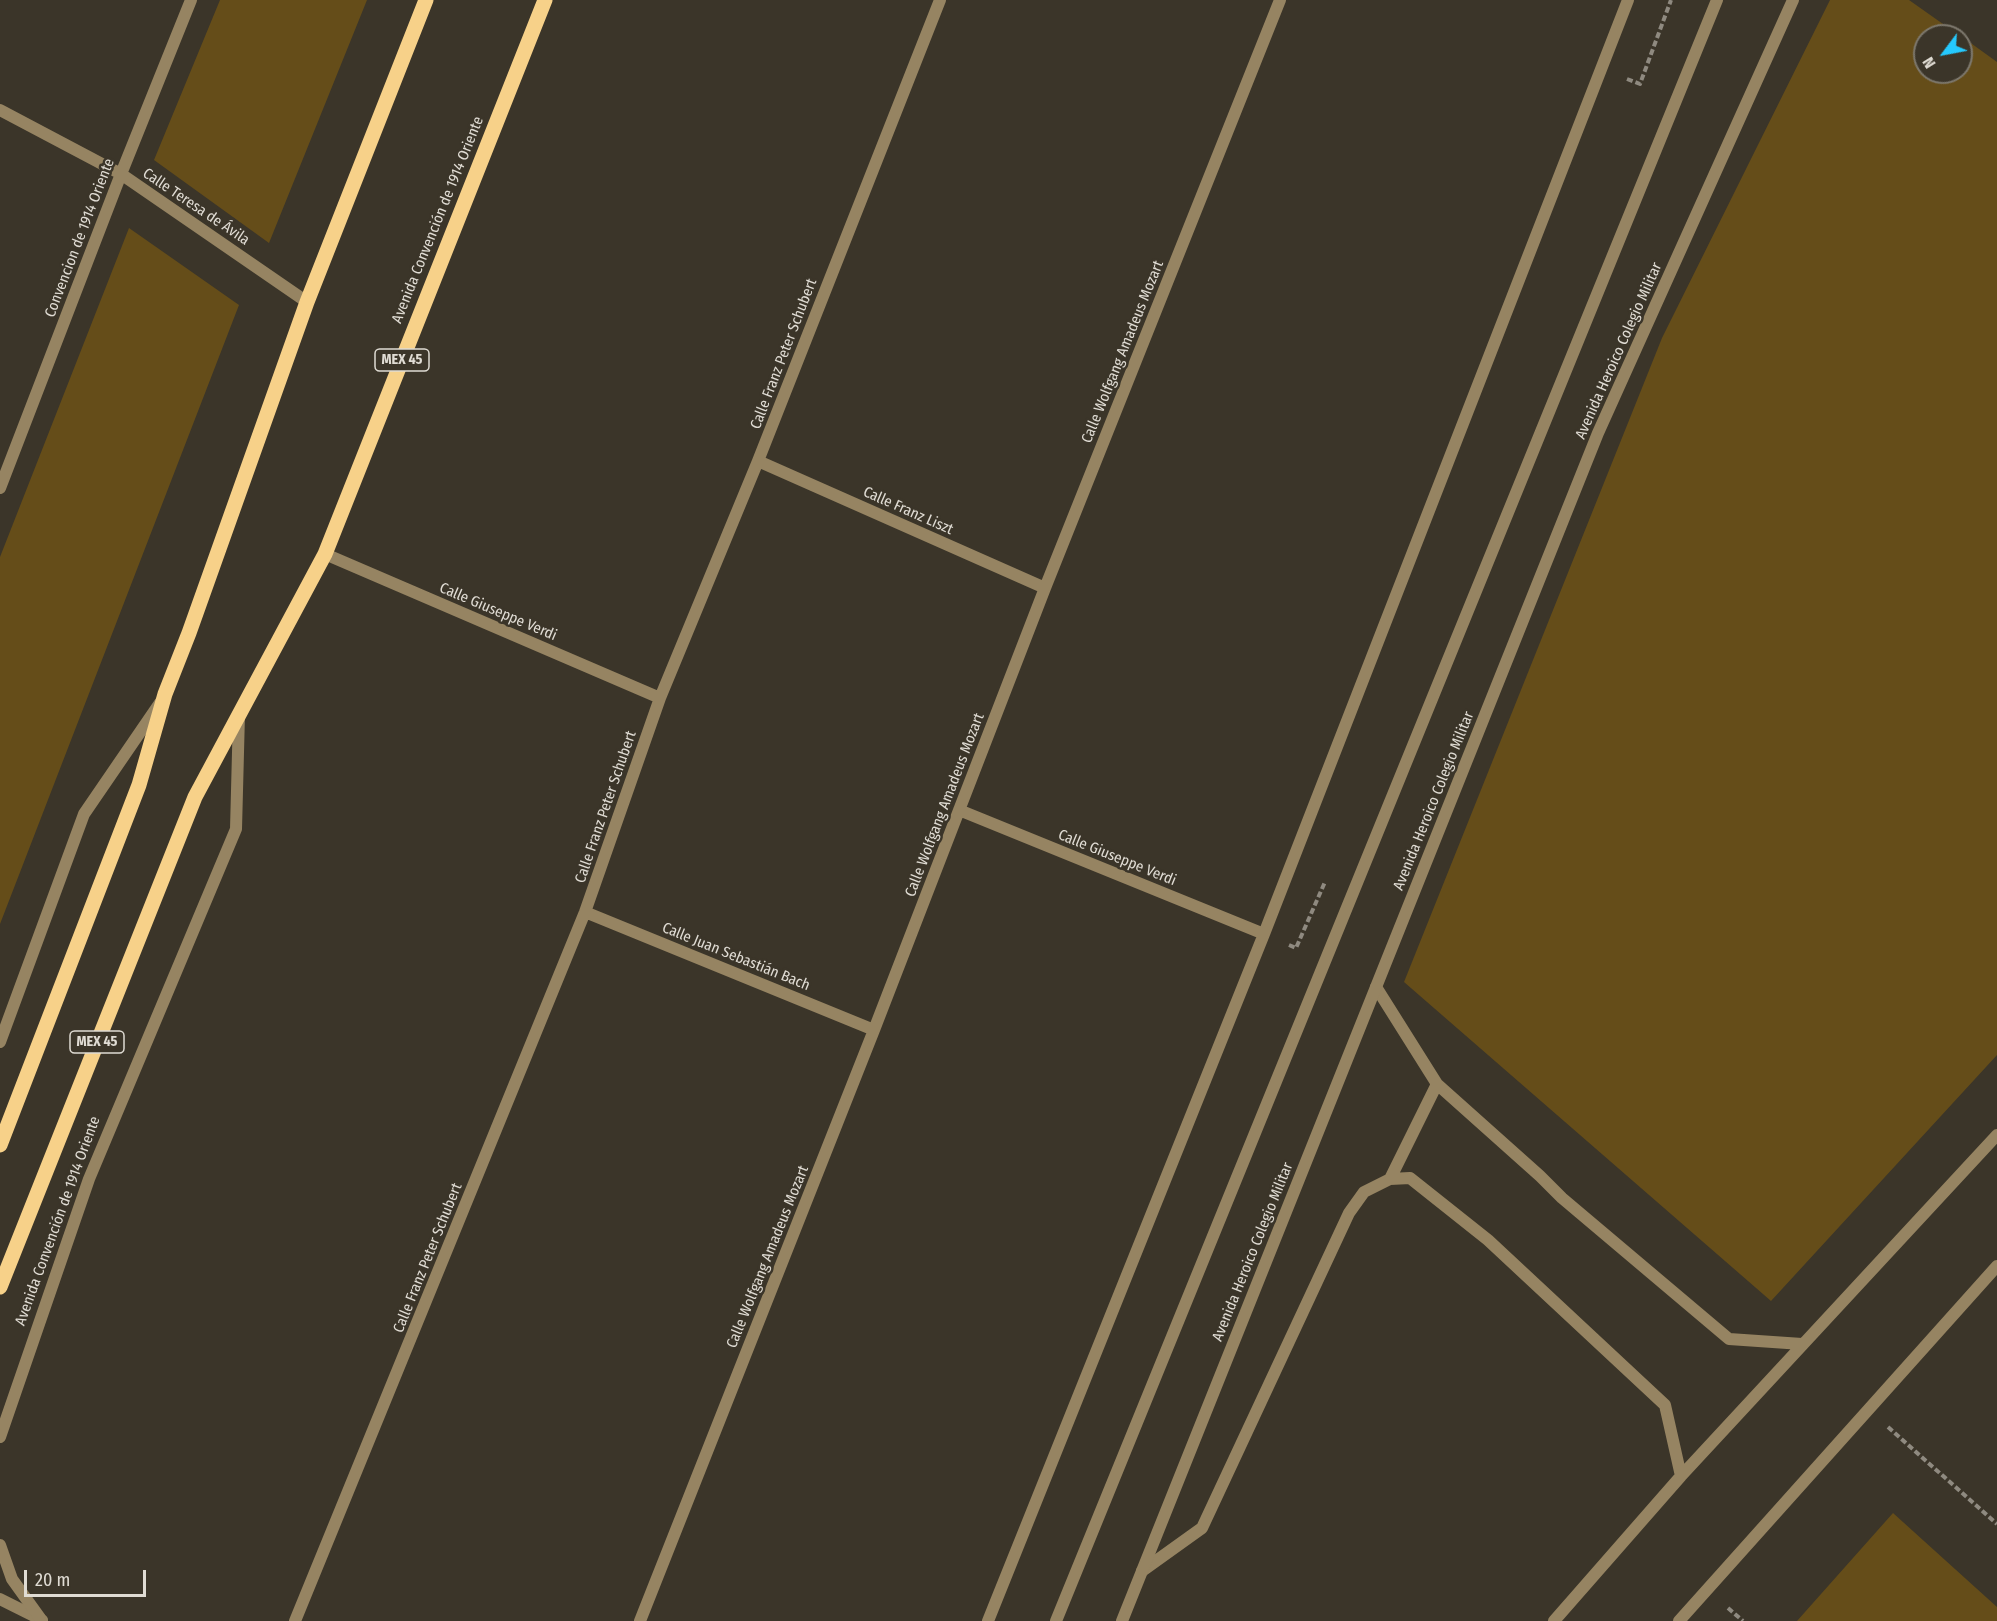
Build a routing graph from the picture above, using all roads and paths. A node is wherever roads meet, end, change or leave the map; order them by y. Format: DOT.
graph roads {
  1 [pos="191,0"];
  2 [pos="426,0"];
  3 [pos="545,0"];
  4 [pos="940,0"];
  5 [pos="1280,0"];
  6 [pos="1628,0"];
  7 [pos="1671,0"];
  8 [pos="1717,0"];
  9 [pos="1793,0"];
  10 [pos="1601,69"];
  11 [pos="0,110"];
  12 [pos="121,174"];
  13 [pos="307,302"];
  14 [pos="758,462"];
  15 [pos="0,488"];
  16 [pos="325,554"];
  17 [pos="1045,588"];
  18 [pos="165,694"];
  19 [pos="660,698"];
  20 [pos="240,711"];
  21 [pos="959,810"];
  22 [pos="585,912"];
  23 [pos="1264,934"];
  24 [pos="1376,987"];
  25 [pos="874,1030"];
  26 [pos="0,1042"];
  27 [pos="1437,1084"];
  28 [pos="1997,1135"];
  29 [pos="0,1145"];
  30 [pos="1390,1179"];
  31 [pos="1997,1266"];
  32 [pos="0,1287"];
  33 [pos="1802,1344"];
  34 [pos="1868,1409"];
  35 [pos="0,1437"];
  36 [pos="1681,1476"];
  37 [pos="1997,1524"];
  38 [pos="0,1545"];
  39 [pos="1142,1571"];
  40 [pos="0,1599"];
  41 [pos="41,1620"];
  42 [pos="296,1621"];
  43 [pos="640,1621"];
  44 [pos="988,1621"];
  45 [pos="1056,1621"];
  46 [pos="1122,1621"];
  47 [pos="1554,1621"];
  48 [pos="1679,1621"];
  1 -- 12 [label="street, Convencion de 1914 Oriente"];
  2 -- 13 [label="main road"];
  3 -- 16 [label="main road, Avenida Convención de 1914 Oriente / MEX 45"];
  4 -- 14 [label="street, Calle Franz Peter Schubert"];
  5 -- 17 [label="street, Calle Wolfgang Amadeus Mozart"];
  6 -- 10 [label="street"];
  7 -- 10 [label="path"];
  8 -- 45 [label="street"];
  9 -- 24 [label="street, Avenida Heroico Colegio Militar"];
  10 -- 23 [label="street"];
  11 -- 12 [label="street, Calle Teresa de Ávila"];
  12 -- 13 [label="street, Calle Teresa de Ávila"];
  12 -- 15 [label="street, Convencion de 1914 Oriente"];
  13 -- 18 [label="main road"];
  14 -- 17 [label="street, Calle Franz Liszt"];
  14 -- 19 [label="street, Calle Franz Peter Schubert"];
  16 -- 19 [label="street, Calle Giuseppe Verdi"];
  16 -- 20 [label="main road, Avenida Convención de 1914 Oriente / MEX 45"];
  17 -- 21 [label="street, Calle Wolfgang Amadeus Mozart"];
  18 -- 26 [label="street"];
  18 -- 29 [label="main road"];
  19 -- 22 [label="street, Calle Franz Peter Schubert"];
  20 -- 32 [label="main road, Avenida Convención de 1914 Oriente / MEX 45"];
  20 -- 35 [label="street, Avenida Convención de 1914 Oriente"];
  21 -- 23 [label="street, Calle Giuseppe Verdi"];
  21 -- 25 [label="street, Calle Wolfgang Amadeus Mozart"];
  22 -- 25 [label="street, Calle Juan Sebastián Bach"];
  22 -- 42 [label="street, Calle Franz Peter Schubert"];
  23 -- 44 [label="street"];
  24 -- 27 [label="street"];
  24 -- 39 [label="street, Avenida Heroico Colegio Militar"];
  25 -- 43 [label="street, Calle Wolfgang Amadeus Mozart"];
  27 -- 30 [label="street"];
  27 -- 33 [label="street"];
  28 -- 33 [label="street"];
  30 -- 36 [label="street"];
  30 -- 39 [label="street"];
  31 -- 34 [label="street"];
  33 -- 36 [label="street"];
  34 -- 37 [label="path"];
  34 -- 48 [label="street"];
  36 -- 47 [label="street"];
  38 -- 41 [label="street"];
  39 -- 46 [label="street, Avenida Heroico Colegio Militar"];
  40 -- 41 [label="street"];
}
